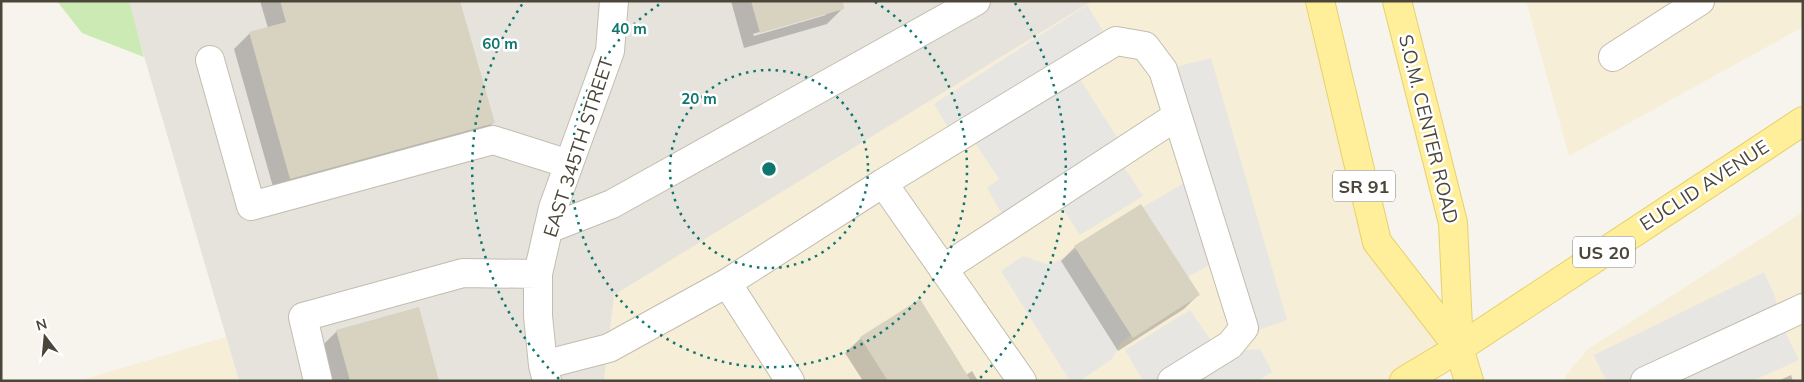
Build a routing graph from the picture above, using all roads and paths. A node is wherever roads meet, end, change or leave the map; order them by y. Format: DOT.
graph roads {
  1 [pos="614,1"];
  2 [pos="976,1"];
  3 [pos="1320,1"];
  4 [pos="1397,1"];
  5 [pos="1700,1"];
  6 [pos="1613,57"];
  7 [pos="210,60"];
  8 [pos="1177,116"];
  9 [pos="1803,121"];
  10 [pos="569,164"];
  11 [pos="883,183"];
  12 [pos="548,229"];
  13 [pos="944,269"];
  14 [pos="538,274"];
  15 [pos="727,283"];
  16 [pos="1803,308"];
  17 [pos="1459,348"];
  18 [pos="545,373"];
  19 [pos="318,381"];
  20 [pos="790,381"];
  21 [pos="1022,381"];
  22 [pos="1172,381"];
  23 [pos="1404,381"];
  24 [pos="1469,381"];
  25 [pos="1645,381"];
  1 -- 10 [label="street, EAST 345TH STREET"];
  2 -- 12 [label="street"];
  3 -- 17 [label="main road, S.O.M. CENTER ROAD / SR 91"];
  4 -- 17 [label="main road, S.O.M. CENTER ROAD / SR 91"];
  5 -- 6 [label="street"];
  7 -- 10 [label="street"];
  8 -- 11 [label="street"];
  8 -- 13 [label="street"];
  8 -- 22 [label="street"];
  9 -- 17 [label="main road, EUCLID AVENUE / US 20"];
  10 -- 12 [label="street, EAST 345TH STREET"];
  11 -- 13 [label="street"];
  11 -- 15 [label="street"];
  12 -- 14 [label="street, EAST 345TH STREET"];
  13 -- 21 [label="street"];
  14 -- 18 [label="street, EAST 345TH STREET"];
  14 -- 19 [label="street"];
  15 -- 18 [label="street"];
  15 -- 20 [label="street"];
  16 -- 25 [label="street"];
  17 -- 23 [label="main road, EUCLID AVENUE / US 20"];
  17 -- 24 [label="main road, S.O.M. CENTER ROAD / SR 91"];
}
